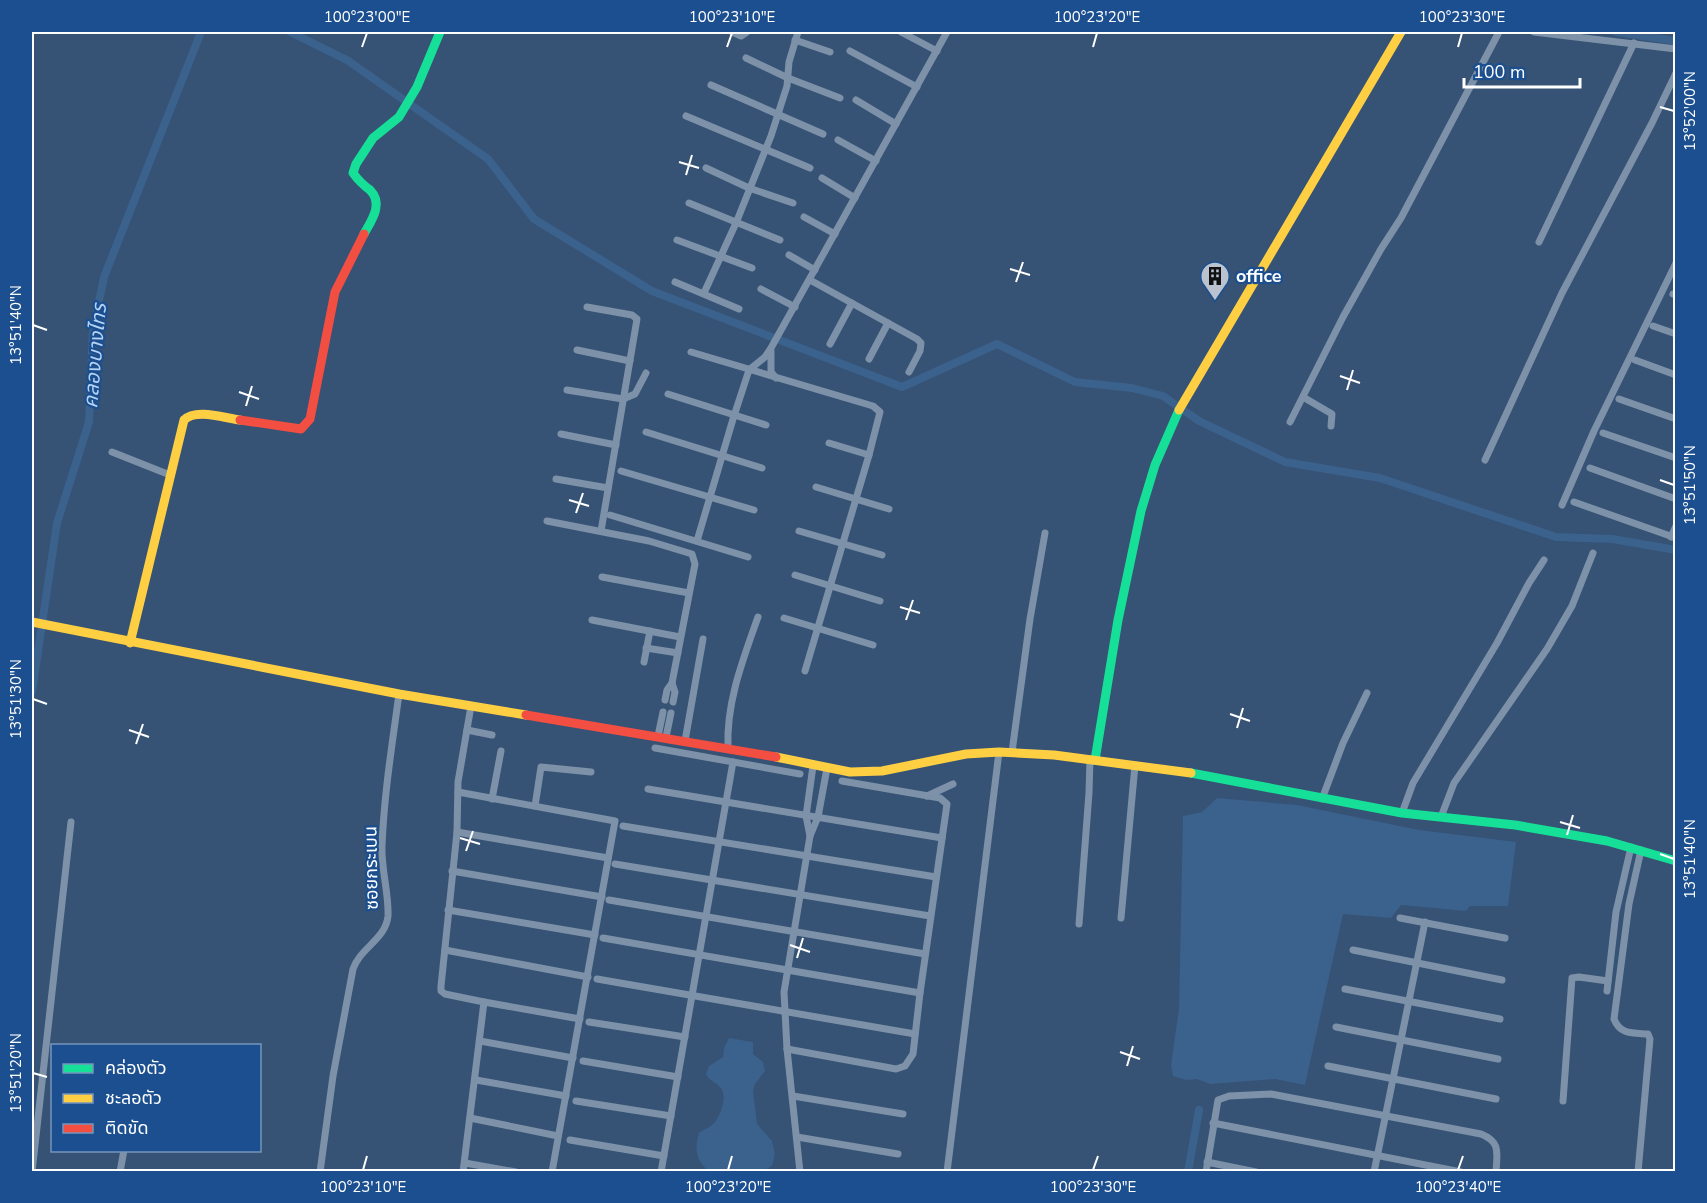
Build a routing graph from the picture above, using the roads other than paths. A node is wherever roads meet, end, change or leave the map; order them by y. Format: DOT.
graph roads {
  1 [pos="440,32"];
  2 [pos="732,32"];
  3 [pos="747,32"];
  4 [pos="798,32"];
  5 [pos="901,32"];
  6 [pos="947,32"];
  7 [pos="1401,32"];
  8 [pos="1499,32"];
  9 [pos="1534,32"];
  10 [pos="795,40"];
  11 [pos="1634,43"];
  12 [pos="1676,49"];
  13 [pos="850,51"];
  14 [pos="937,51"];
  15 [pos="830,52"];
  16 [pos="746,58"];
  17 [pos="1676,73"];
  18 [pos="788,78"];
  19 [pos="711,85"];
  20 [pos="916,87"];
  21 [pos="840,98"];
  22 [pos="856,99"];
  23 [pos="778,115"];
  24 [pos="686,116"];
  25 [pos="896,124"];
  26 [pos="823,134"];
  27 [pos="838,140"];
  28 [pos="765,150"];
  29 [pos="876,160"];
  30 [pos="706,168"];
  31 [pos="810,168"];
  32 [pos="822,178"];
  33 [pos="749,188"];
  34 [pos="855,198"];
  35 [pos="689,203"];
  36 [pos="793,203"];
  37 [pos="804,217"];
  38 [pos="736,223"];
  39 [pos="836,234"];
  40 [pos="678,240"];
  41 [pos="780,240"];
  42 [pos="1539,242"];
  43 [pos="789,255"];
  44 [pos="721,257"];
  45 [pos="1676,263"];
  46 [pos="752,268"];
  47 [pos="815,270"];
  48 [pos="810,280"];
  49 [pos="675,282"];
  50 [pos="761,289"];
  51 [pos="704,293"];
  52 [pos="852,303"];
  53 [pos="587,307"];
  54 [pos="795,307"];
  55 [pos="738,309"];
  56 [pos="888,323"];
  57 [pos="1653,327"];
  58 [pos="1676,334"];
  59 [pos="830,344"];
  60 [pos="771,348"];
  61 [pos="577,350"];
  62 [pos="691,352"];
  63 [pos="869,359"];
  64 [pos="630,360"];
  65 [pos="1635,360"];
  66 [pos="749,370"];
  67 [pos="909,372"];
  68 [pos="646,373"];
  69 [pos="1676,375"];
  70 [pos="776,378"];
  71 [pos="567,390"];
  72 [pos="668,394"];
  73 [pos="1303,398"];
  74 [pos="623,399"];
  75 [pos="1619,399"];
  76 [pos="734,414"];
  77 [pos="1676,419"];
  78 [pos="1290,422"];
  79 [pos="766,424"];
  80 [pos="1331,426"];
  81 [pos="646,432"];
  82 [pos="1603,433"];
  83 [pos="561,434"];
  84 [pos="829,443"];
  85 [pos="616,445"];
  86 [pos="112,452"];
  87 [pos="869,455"];
  88 [pos="722,456"];
  89 [pos="1676,458"];
  90 [pos="1485,460"];
  91 [pos="762,468"];
  92 [pos="1590,468"];
  93 [pos="621,471"];
  94 [pos="170,475"];
  95 [pos="556,479"];
  96 [pos="816,487"];
  97 [pos="608,488"];
  98 [pos="710,498"];
  99 [pos="856,499"];
  100 [pos="1676,499"];
  101 [pos="1574,502"];
  102 [pos="1562,505"];
  103 [pos="889,509"];
  104 [pos="754,510"];
  105 [pos="610,515"];
  106 [pos="547,521"];
  107 [pos="1676,526"];
  108 [pos="601,531"];
  109 [pos="799,531"];
  110 [pos="1045,533"];
  111 [pos="1673,537"];
  112 [pos="697,541"];
  113 [pos="843,544"];
  114 [pos="1593,553"];
  115 [pos="882,555"];
  116 [pos="748,557"];
  117 [pos="1544,560"];
  118 [pos="795,575"];
  119 [pos="602,577"];
  120 [pos="830,586"];
  121 [pos="689,593"];
  122 [pos="880,601"];
  123 [pos="758,617"];
  124 [pos="784,618"];
  125 [pos="592,620"];
  126 [pos="33,623"];
  127 [pos="817,628"];
  128 [pos="650,631"];
  129 [pos="680,637"];
  130 [pos="703,639"];
  131 [pos="130,643"];
  132 [pos="873,645"];
  133 [pos="646,648"];
  134 [pos="678,653"];
  135 [pos="644,662"];
  136 [pos="805,670"];
  137 [pos="1367,693"];
  138 [pos="399,694"];
  139 [pos="669,701"];
  140 [pos="471,706"];
  141 [pos="667,712"];
  142 [pos="467,730"];
  143 [pos="492,735"];
  144 [pos="662,737"];
  145 [pos="685,741"];
  146 [pos="654,748"];
  147 [pos="728,748"];
  148 [pos="501,751"];
  149 [pos="999,752"];
  150 [pos="1012,752"];
  151 [pos="1092,759"];
  152 [pos="733,762"];
  153 [pos="1135,765"];
  154 [pos="813,766"];
  155 [pos="827,768"];
  156 [pos="591,772"];
  157 [pos="800,774"];
  158 [pos="842,782"];
  159 [pos="953,784"];
  160 [pos="648,789"];
  161 [pos="458,792"];
  162 [pos="927,796"];
  163 [pos="492,799"];
  164 [pos="1322,799"];
  165 [pos="726,802"];
  166 [pos="535,806"];
  167 [pos="1402,813"];
  168 [pos="806,816"];
  169 [pos="818,817"];
  170 [pos="1441,817"];
  171 [pos="71,822"];
  172 [pos="623,826"];
  173 [pos="457,832"];
  174 [pos="810,837"];
  175 [pos="942,838"];
  176 [pos="719,842"];
  177 [pos="1636,848"];
  178 [pos="807,856"];
  179 [pos="609,858"];
  180 [pos="1676,861"];
  181 [pos="615,864"];
  182 [pos="452,871"];
  183 [pos="936,877"];
  184 [pos="712,880"];
  185 [pos="801,895"];
  186 [pos="606,899"];
  187 [pos="448,910"];
  188 [pos="706,916"];
  189 [pos="930,916"];
  190 [pos="1121,918"];
  191 [pos="1400,918"];
  192 [pos="1425,922"];
  193 [pos="1079,924"];
  194 [pos="795,931"];
  195 [pos="595,935"];
  196 [pos="603,938"];
  197 [pos="1505,938"];
  198 [pos="445,950"];
  199 [pos="1353,950"];
  200 [pos="925,954"];
  201 [pos="699,955"];
  202 [pos="1416,963"];
  203 [pos="788,970"];
  204 [pos="588,977"];
  205 [pos="597,979"];
  206 [pos="1502,980"];
  207 [pos="1608,981"];
  208 [pos="1345,989"];
  209 [pos="1607,990"];
  210 [pos="920,993"];
  211 [pos="692,996"];
  212 [pos="1409,1001"];
  213 [pos="484,1002"];
  214 [pos="785,1011"];
  215 [pos="580,1019"];
  216 [pos="1500,1019"];
  217 [pos="589,1022"];
  218 [pos="1336,1027"];
  219 [pos="915,1034"];
  220 [pos="685,1037"];
  221 [pos="1401,1040"];
  222 [pos="480,1041"];
  223 [pos="787,1049"];
  224 [pos="573,1058"];
  225 [pos="1498,1059"];
  226 [pos="583,1061"];
  227 [pos="1328,1065"];
  228 [pos="678,1077"];
  229 [pos="1393,1078"];
  230 [pos="476,1080"];
  231 [pos="566,1096"];
  232 [pos="792,1096"];
  233 [pos="1496,1099"];
  234 [pos="576,1101"];
  235 [pos="1563,1101"];
  236 [pos="903,1114"];
  237 [pos="671,1116"];
  238 [pos="1385,1116"];
  239 [pos="470,1118"];
  240 [pos="1213,1123"];
  241 [pos="558,1136"];
  242 [pos="797,1137"];
  243 [pos="570,1140"];
  244 [pos="124,1152"];
  245 [pos="898,1154"];
  246 [pos="1377,1155"];
  247 [pos="664,1156"];
  248 [pos="1208,1162"];
  249 [pos="465,1163"];
  250 [pos="33,1172"];
  251 [pos="120,1172"];
  252 [pos="320,1172"];
  253 [pos="463,1172"];
  254 [pos="516,1172"];
  255 [pos="552,1172"];
  256 [pos="661,1172"];
  257 [pos="800,1172"];
  258 [pos="947,1172"];
  259 [pos="1206,1172"];
  260 [pos="1256,1172"];
  261 [pos="1374,1172"];
  262 [pos="1461,1172"];
  263 [pos="1496,1172"];
  264 [pos="1638,1172"];
  1 -- 94 [label="street"];
  2 -- 3 [label="street"];
  4 -- 10 [label="street"];
  5 -- 14 [label="street"];
  6 -- 14 [label="street"];
  7 -- 151 [label="street"];
  8 -- 73 [label="street"];
  9 -- 11 [label="street"];
  10 -- 15 [label="street"];
  10 -- 18 [label="street"];
  11 -- 12 [label="street"];
  11 -- 42 [label="street"];
  13 -- 20 [label="street"];
  14 -- 20 [label="street"];
  16 -- 18 [label="street"];
  17 -- 90 [label="street"];
  18 -- 21 [label="street"];
  18 -- 23 [label="street"];
  19 -- 23 [label="street"];
  20 -- 25 [label="street"];
  22 -- 25 [label="street"];
  23 -- 26 [label="street"];
  23 -- 28 [label="street"];
  24 -- 28 [label="street"];
  25 -- 29 [label="street"];
  27 -- 29 [label="street"];
  28 -- 31 [label="street"];
  28 -- 33 [label="street"];
  29 -- 34 [label="street"];
  30 -- 33 [label="street"];
  32 -- 34 [label="street"];
  33 -- 36 [label="street"];
  33 -- 38 [label="street"];
  34 -- 39 [label="street"];
  35 -- 38 [label="street"];
  37 -- 39 [label="street"];
  38 -- 41 [label="street"];
  38 -- 44 [label="street"];
  39 -- 47 [label="street"];
  40 -- 44 [label="street"];
  43 -- 47 [label="street"];
  44 -- 46 [label="street"];
  44 -- 51 [label="street"];
  45 -- 102 [label="street"];
  47 -- 48 [label="street"];
  48 -- 52 [label="street"];
  48 -- 54 [label="street"];
  49 -- 51 [label="street"];
  50 -- 54 [label="street"];
  51 -- 55 [label="street"];
  52 -- 56 [label="street"];
  52 -- 59 [label="street"];
  53 -- 64 [label="street"];
  54 -- 60 [label="street"];
  56 -- 63 [label="street"];
  56 -- 67 [label="street"];
  57 -- 58 [label="street"];
  60 -- 66 [label="street"];
  60 -- 70 [label="street"];
  61 -- 64 [label="street"];
  62 -- 66 [label="street"];
  64 -- 74 [label="street"];
  65 -- 69 [label="street"];
  66 -- 70 [label="street"];
  66 -- 76 [label="street"];
  68 -- 74 [label="street"];
  70 -- 87 [label="street"];
  71 -- 74 [label="street"];
  72 -- 76 [label="street"];
  73 -- 78 [label="street"];
  73 -- 80 [label="street"];
  74 -- 85 [label="street"];
  75 -- 77 [label="street"];
  76 -- 79 [label="street"];
  76 -- 88 [label="street"];
  81 -- 88 [label="street"];
  82 -- 89 [label="street"];
  83 -- 85 [label="street"];
  84 -- 87 [label="street"];
  85 -- 97 [label="street"];
  86 -- 94 [label="street"];
  87 -- 99 [label="street"];
  88 -- 91 [label="street"];
  88 -- 98 [label="street"];
  92 -- 100 [label="street"];
  93 -- 98 [label="street"];
  94 -- 131 [label="street"];
  95 -- 97 [label="street"];
  96 -- 99 [label="street"];
  97 -- 108 [label="street"];
  98 -- 104 [label="street"];
  98 -- 112 [label="street"];
  99 -- 103 [label="street"];
  99 -- 113 [label="street"];
  101 -- 111 [label="street"];
  105 -- 112 [label="street"];
  106 -- 108 [label="street"];
  107 -- 111 [label="street"];
  108 -- 121 [label="street"];
  109 -- 113 [label="street"];
  110 -- 150 [label="street"];
  112 -- 116 [label="street"];
  113 -- 115 [label="street"];
  113 -- 120 [label="street"];
  114 -- 170 [label="street"];
  117 -- 167 [label="street"];
  118 -- 120 [label="street"];
  119 -- 121 [label="street"];
  120 -- 122 [label="street"];
  120 -- 127 [label="street"];
  121 -- 129 [label="street"];
  123 -- 147 [label="street"];
  124 -- 127 [label="street"];
  125 -- 128 [label="street"];
  126 -- 131 [label="street"];
  127 -- 132 [label="street"];
  127 -- 136 [label="street"];
  128 -- 129 [label="street"];
  128 -- 133 [label="street"];
  129 -- 134 [label="street"];
  130 -- 145 [label="street"];
  131 -- 138 [label="street"];
  133 -- 134 [label="street"];
  133 -- 135 [label="street"];
  134 -- 139 [label="street"];
  137 -- 164 [label="street"];
  138 -- 140 [label="street"];
  138 -- 252 [label="street, ซอยกระเบน"];
  140 -- 142 [label="street"];
  140 -- 144 [label="street"];
  141 -- 144 [label="street"];
  142 -- 143 [label="street"];
  142 -- 161 [label="street"];
  144 -- 145 [label="street"];
  145 -- 147 [label="street"];
  146 -- 152 [label="street"];
  147 -- 154 [label="street"];
  148 -- 163 [label="street"];
  149 -- 150 [label="street"];
  149 -- 155 [label="street"];
  149 -- 258 [label="street"];
  150 -- 151 [label="street"];
  151 -- 153 [label="street"];
  151 -- 193 [label="street"];
  152 -- 157 [label="street"];
  152 -- 165 [label="street"];
  153 -- 164 [label="street"];
  153 -- 190 [label="street"];
  154 -- 155 [label="street"];
  154 -- 168 [label="street"];
  155 -- 169 [label="street"];
  156 -- 166 [label="street"];
  158 -- 162 [label="street"];
  159 -- 162 [label="street"];
  160 -- 165 [label="street"];
  161 -- 163 [label="street"];
  161 -- 173 [label="street"];
  162 -- 175 [label="street"];
  163 -- 166 [label="street"];
  164 -- 167 [label="street"];
  165 -- 168 [label="street"];
  165 -- 176 [label="street"];
  166 -- 179 [label="street"];
  167 -- 170 [label="street"];
  168 -- 169 [label="street"];
  168 -- 174 [label="street"];
  169 -- 174 [label="street"];
  169 -- 175 [label="street"];
  170 -- 177 [label="street"];
  171 -- 250 [label="street"];
  172 -- 176 [label="street"];
  173 -- 179 [label="street"];
  173 -- 182 [label="street"];
  174 -- 178 [label="street"];
  175 -- 183 [label="street"];
  176 -- 178 [label="street"];
  176 -- 184 [label="street"];
  177 -- 180 [label="street"];
  177 -- 207 [label="street"];
  177 -- 264 [label="street"];
  178 -- 183 [label="street"];
  178 -- 185 [label="street"];
  179 -- 186 [label="street"];
  181 -- 184 [label="street"];
  182 -- 186 [label="street"];
  182 -- 187 [label="street"];
  183 -- 189 [label="street"];
  184 -- 185 [label="street"];
  184 -- 188 [label="street"];
  185 -- 189 [label="street"];
  185 -- 194 [label="street"];
  186 -- 188 [label="street"];
  186 -- 195 [label="street"];
  187 -- 195 [label="street"];
  187 -- 198 [label="street"];
  188 -- 194 [label="street"];
  188 -- 201 [label="street"];
  189 -- 200 [label="street"];
  191 -- 192 [label="street"];
  192 -- 197 [label="street"];
  192 -- 202 [label="street"];
  194 -- 200 [label="street"];
  194 -- 203 [label="street"];
  195 -- 204 [label="street"];
  196 -- 201 [label="street"];
  198 -- 204 [label="street"];
  198 -- 213 [label="street"];
  199 -- 202 [label="street"];
  200 -- 210 [label="street"];
  201 -- 203 [label="street"];
  201 -- 211 [label="street"];
  202 -- 206 [label="street"];
  202 -- 212 [label="street"];
  203 -- 210 [label="street"];
  203 -- 214 [label="street"];
  204 -- 215 [label="street"];
  205 -- 211 [label="street"];
  207 -- 209 [label="street"];
  207 -- 235 [label="street"];
  208 -- 212 [label="street"];
  210 -- 219 [label="street"];
  211 -- 214 [label="street"];
  211 -- 220 [label="street"];
  212 -- 216 [label="street"];
  212 -- 221 [label="street"];
  213 -- 215 [label="street"];
  213 -- 222 [label="street"];
  214 -- 219 [label="street"];
  214 -- 223 [label="street"];
  215 -- 224 [label="street"];
  217 -- 220 [label="street"];
  218 -- 221 [label="street"];
  219 -- 223 [label="street"];
  220 -- 228 [label="street"];
  221 -- 225 [label="street"];
  221 -- 229 [label="street"];
  222 -- 224 [label="street"];
  222 -- 230 [label="street"];
  223 -- 232 [label="street"];
  224 -- 231 [label="street"];
  226 -- 228 [label="street"];
  227 -- 229 [label="street"];
  228 -- 237 [label="street"];
  229 -- 233 [label="street"];
  229 -- 238 [label="street"];
  230 -- 231 [label="street"];
  230 -- 239 [label="street"];
  231 -- 241 [label="street"];
  232 -- 236 [label="street"];
  232 -- 242 [label="street"];
  234 -- 237 [label="street"];
  237 -- 247 [label="street"];
  238 -- 240 [label="street"];
  238 -- 246 [label="street"];
  238 -- 263 [label="street"];
  239 -- 241 [label="street"];
  239 -- 249 [label="street"];
  240 -- 246 [label="street"];
  240 -- 248 [label="street"];
  241 -- 255 [label="street"];
  242 -- 245 [label="street"];
  242 -- 257 [label="street"];
  243 -- 247 [label="street"];
  244 -- 251 [label="street"];
  246 -- 261 [label="street"];
  246 -- 262 [label="street"];
  247 -- 256 [label="street"];
  248 -- 259 [label="street"];
  248 -- 260 [label="street"];
  249 -- 253 [label="street"];
  249 -- 254 [label="street"];
}
